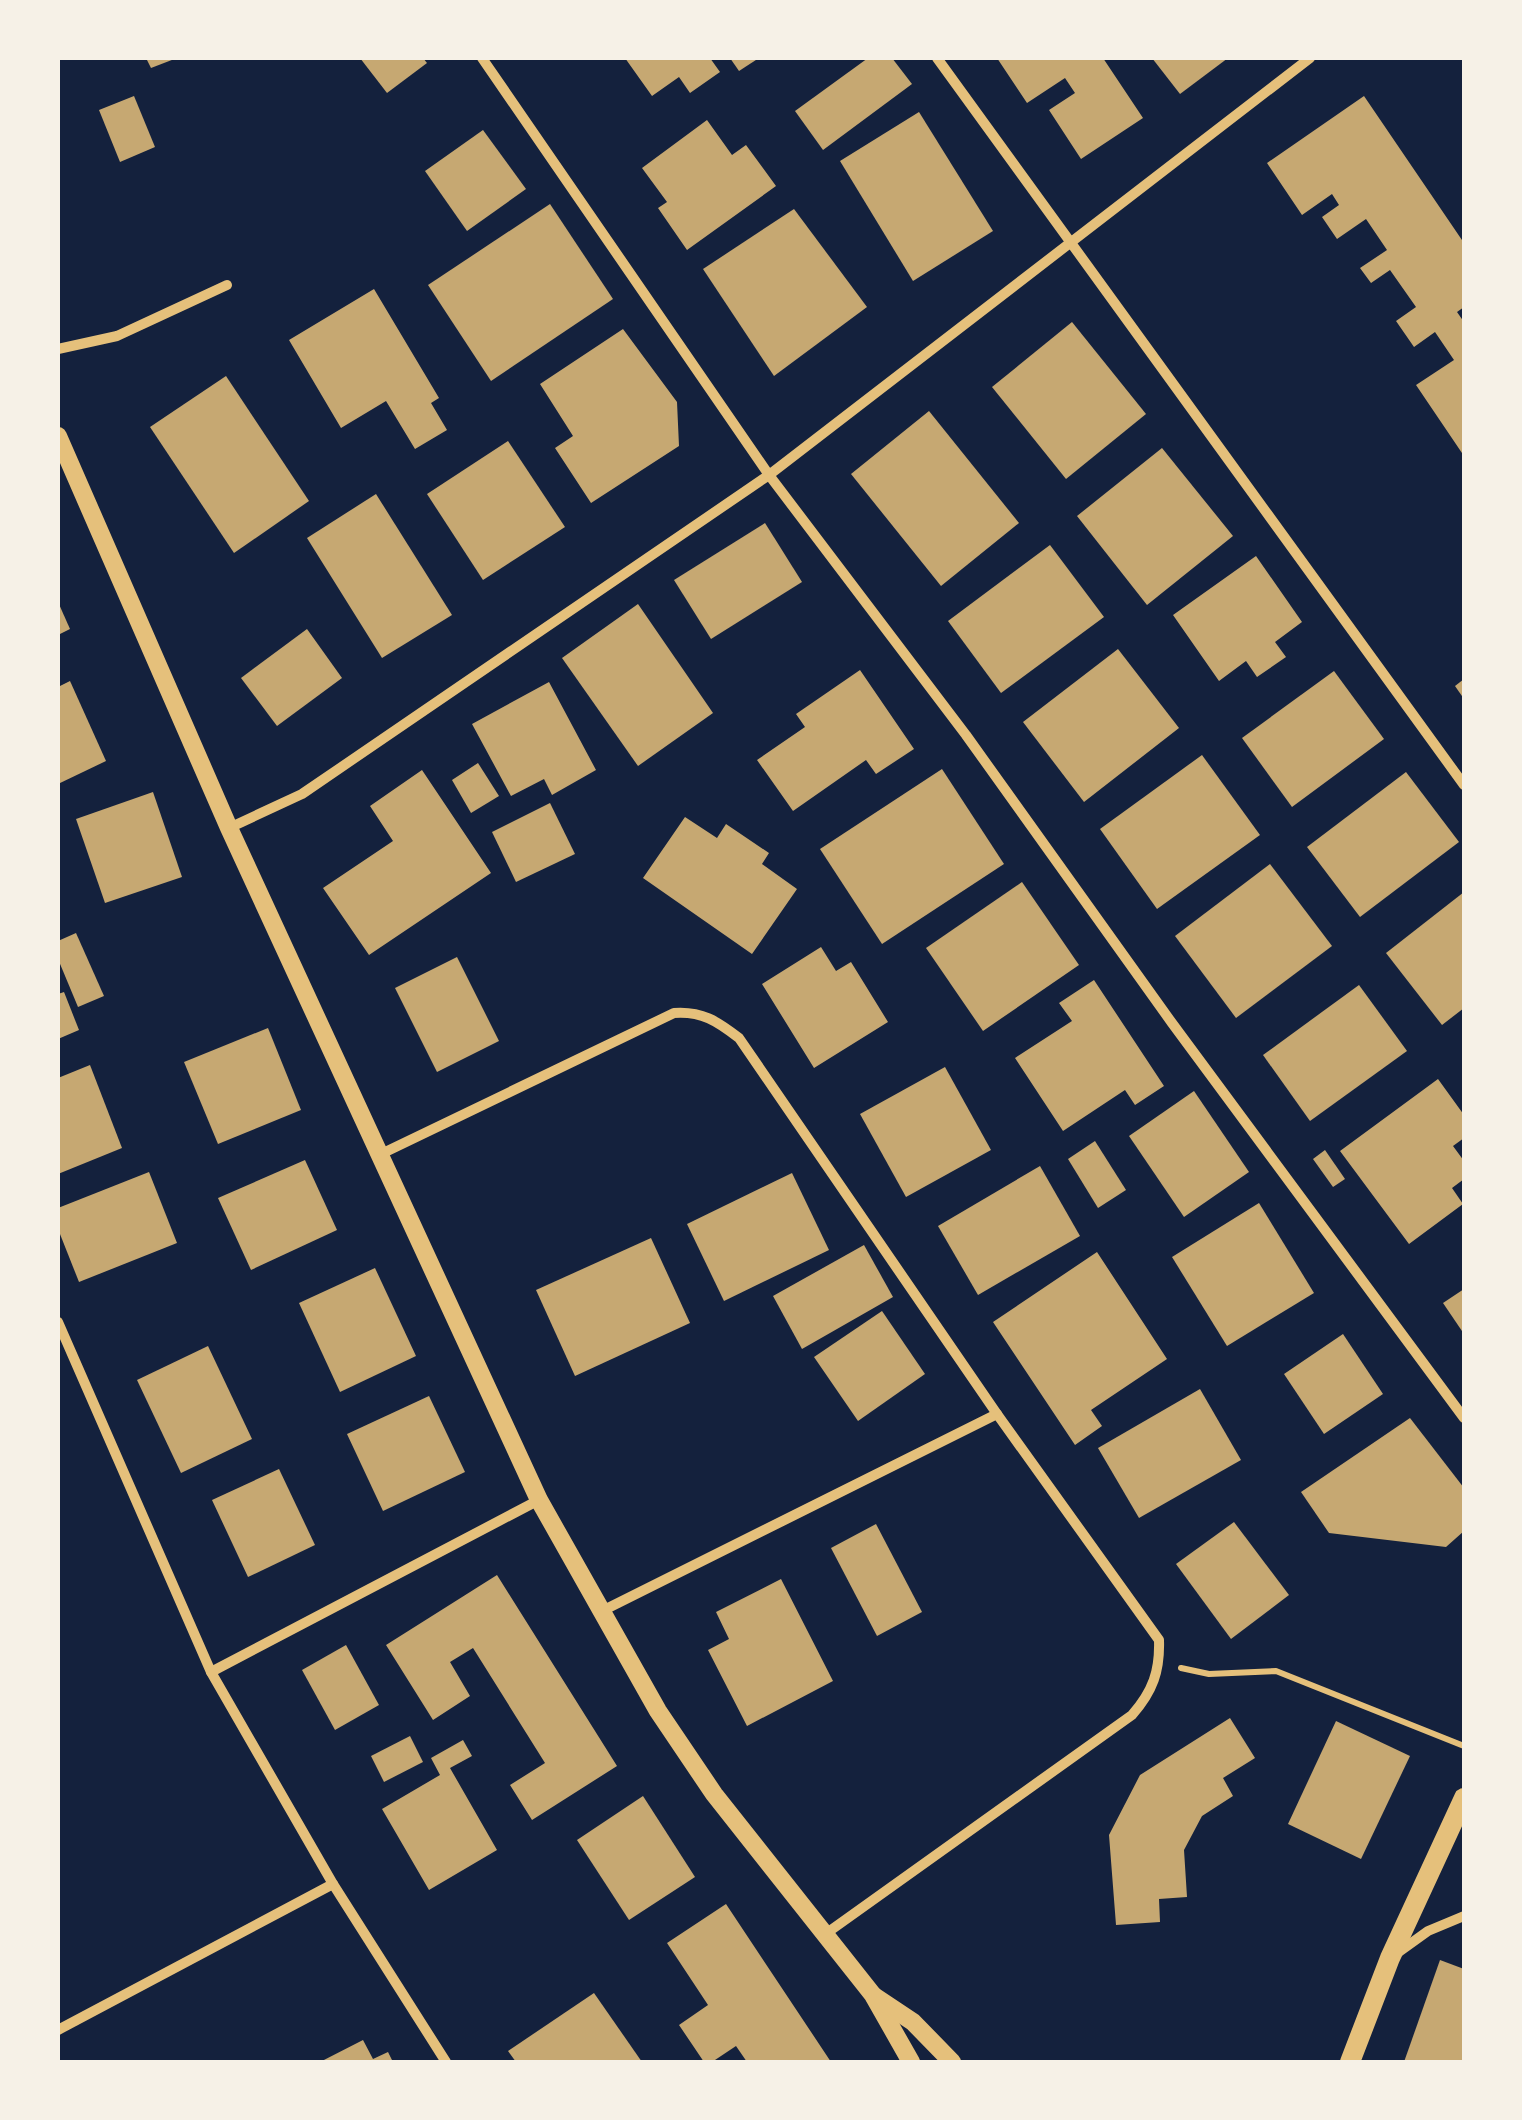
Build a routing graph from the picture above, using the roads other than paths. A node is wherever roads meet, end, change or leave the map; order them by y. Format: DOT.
graph roads {
  1 [pos="482,58"];
  2 [pos="937,58"];
  3 [pos="1310,58"];
  4 [pos="1069,244"];
  5 [pos="227,285"];
  6 [pos="58,349"];
  7 [pos="58,436"];
  8 [pos="769,474"];
  9 [pos="1464,784"];
  10 [pos="229,828"];
  11 [pos="379,1155"];
  12 [pos="58,1322"];
  13 [pos="997,1414"];
  14 [pos="1464,1418"];
  15 [pos="539,1500"];
  16 [pos="600,1612"];
  17 [pos="211,1672"];
  18 [pos="1463,1812"];
  19 [pos="333,1884"];
  20 [pos="1464,1916"];
  21 [pos="823,1936"];
  22 [pos="1390,1958"];
  23 [pos="873,1995"];
  24 [pos="58,2030"];
  25 [pos="446,2062"];
  26 [pos="911,2062"];
  27 [pos="952,2062"];
  28 [pos="1350,2062"];
  1 -- 8 [label="street"];
  2 -- 4 [label="street"];
  3 -- 4 [label="street"];
  4 -- 8 [label="street"];
  4 -- 9 [label="street"];
  5 -- 6 [label="street"];
  7 -- 10 [label="street"];
  8 -- 10 [label="street"];
  8 -- 14 [label="street"];
  10 -- 11 [label="street"];
  11 -- 13 [label="street"];
  11 -- 15 [label="street"];
  12 -- 17 [label="street"];
  13 -- 16 [label="street"];
  13 -- 21 [label="street"];
  15 -- 16 [label="street"];
  15 -- 17 [label="street"];
  16 -- 21 [label="street"];
  17 -- 19 [label="street"];
  18 -- 22 [label="main road"];
  19 -- 24 [label="street"];
  19 -- 25 [label="street"];
  20 -- 22 [label="street"];
  21 -- 23 [label="street"];
  22 -- 28 [label="main road"];
  23 -- 26 [label="street"];
  23 -- 27 [label="street"];
}
